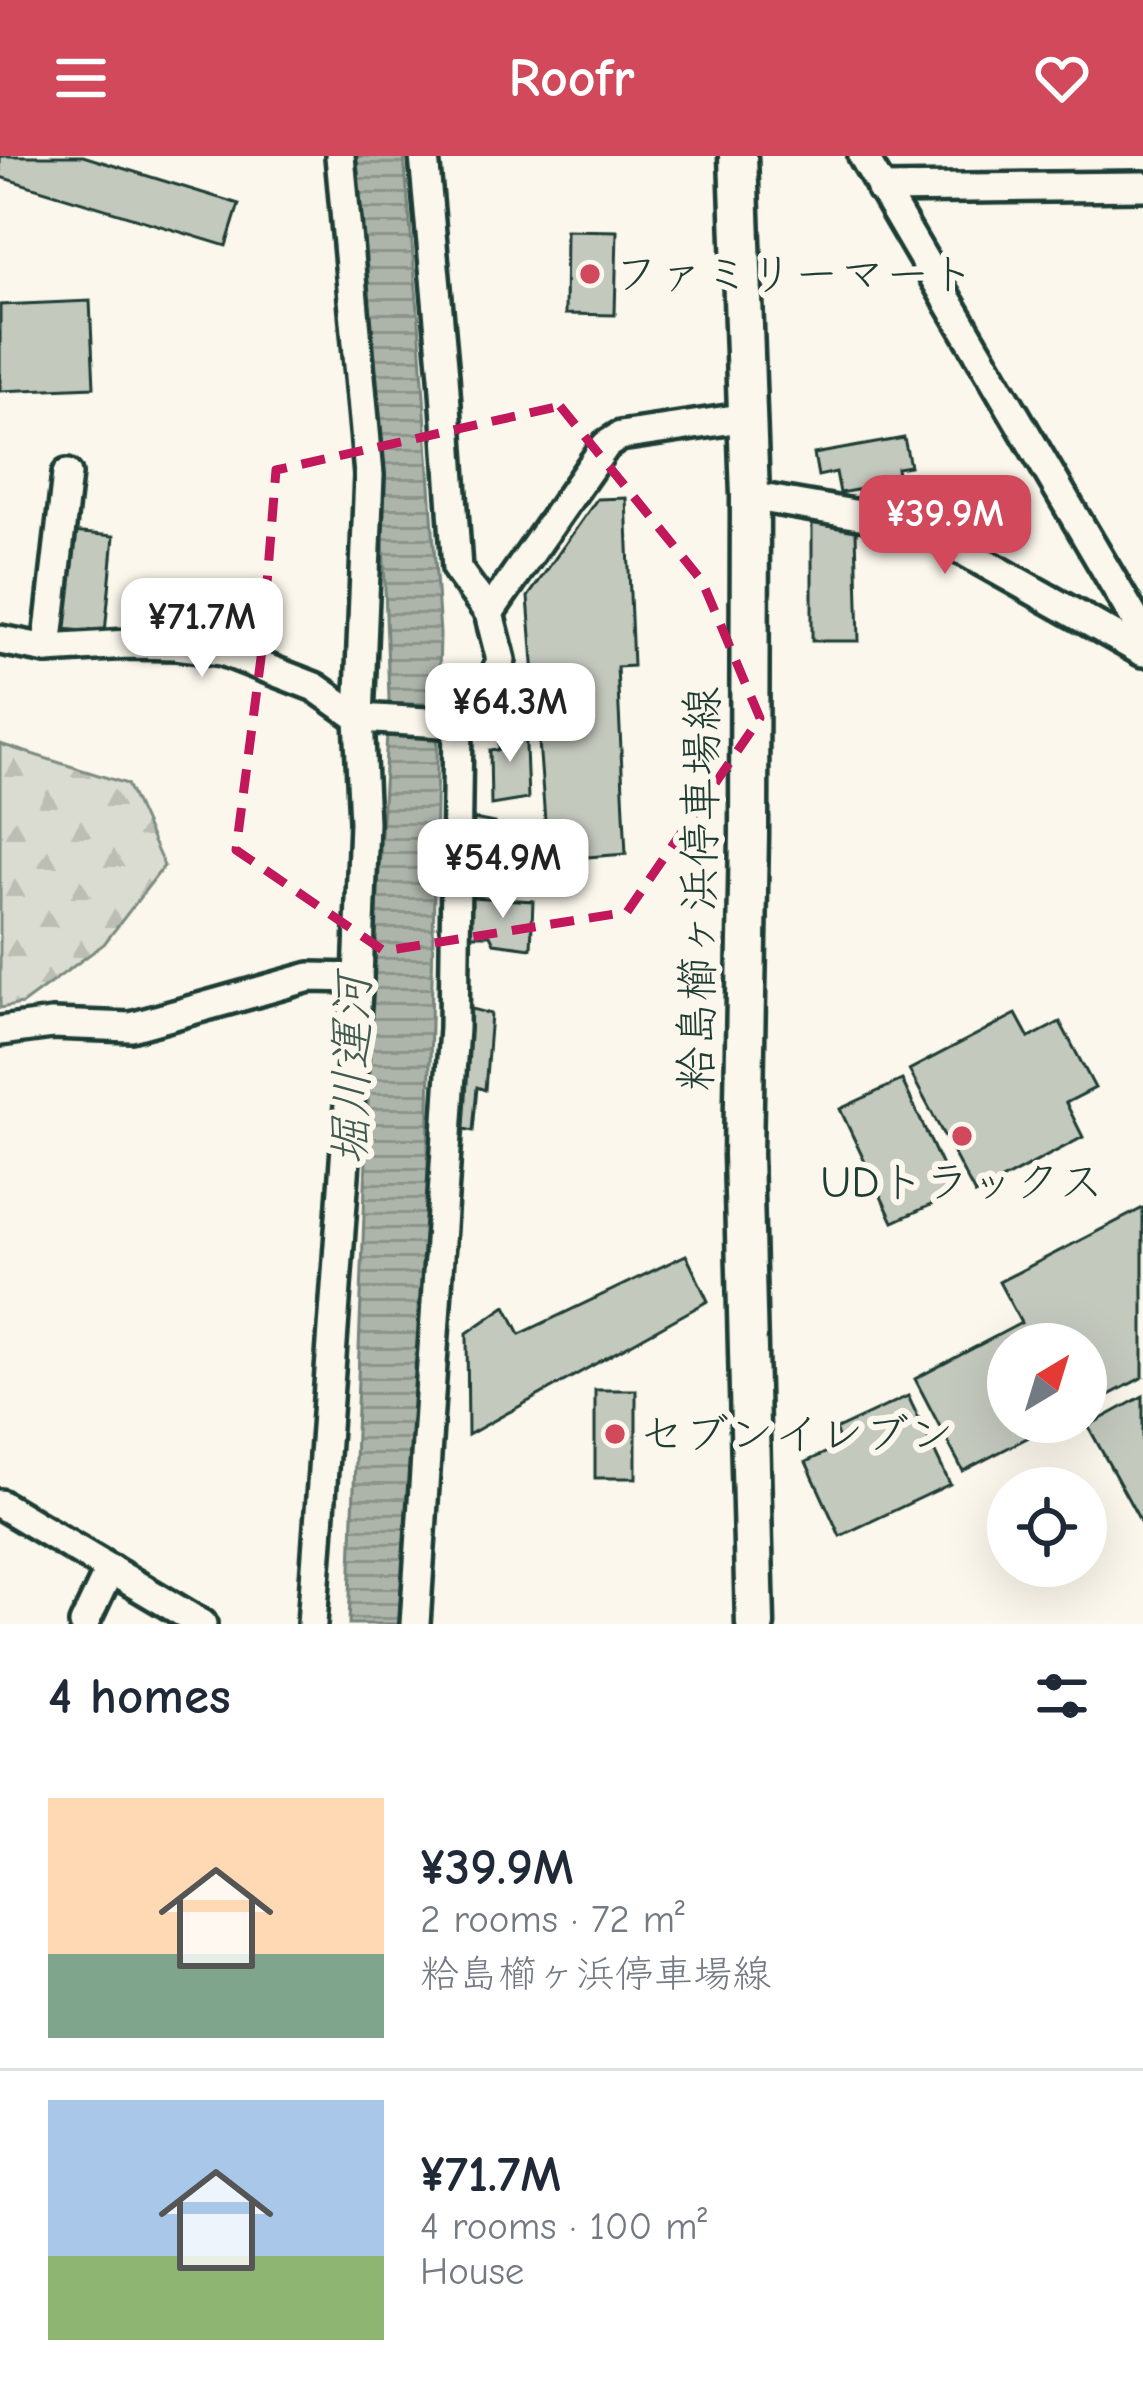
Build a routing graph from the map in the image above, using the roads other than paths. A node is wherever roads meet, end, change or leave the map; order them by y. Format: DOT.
graph roads {
  1 [pos="340,156"];
  2 [pos="424,156"];
  3 [pos="738,156"];
  4 [pos="863,156"];
  5 [pos="1143,186"];
  6 [pos="881,189"];
  7 [pos="748,418"];
  8 [pos="68,474"];
  9 [pos="750,496"];
  10 [pos="489,614"];
  11 [pos="1143,633"];
  12 [pos="0,640"];
  13 [pos="46,650"];
  14 [pos="1143,652"];
  15 [pos="368,719"];
  16 [pos="450,722"];
  17 [pos="358,978"];
  18 [pos="0,1031"];
  19 [pos="0,1504"];
  20 [pos="110,1569"];
  21 [pos="84,1624"];
  22 [pos="202,1624"];
  23 [pos="312,1624"];
  24 [pos="415,1624"];
  25 [pos="755,1624"];
  1 -- 15 [label="street"];
  2 -- 10 [label="street"];
  3 -- 7 [label="main road, 粭島櫛ヶ浜停車場線"];
  4 -- 6 [label="street"];
  5 -- 6 [label="street"];
  6 -- 11 [label="street"];
  7 -- 9 [label="main road, 粭島櫛ヶ浜停車場線"];
  7 -- 10 [label="street"];
  8 -- 13 [label="street"];
  9 -- 14 [label="street"];
  9 -- 25 [label="main road, 粭島櫛ヶ浜停車場線"];
  10 -- 16 [label="street"];
  12 -- 13 [label="street"];
  13 -- 15 [label="street"];
  15 -- 16 [label="street"];
  15 -- 17 [label="street"];
  16 -- 24 [label="street"];
  17 -- 18 [label="street"];
  17 -- 23 [label="street"];
  19 -- 20 [label="street"];
  20 -- 21 [label="street"];
  20 -- 22 [label="street"];
}
